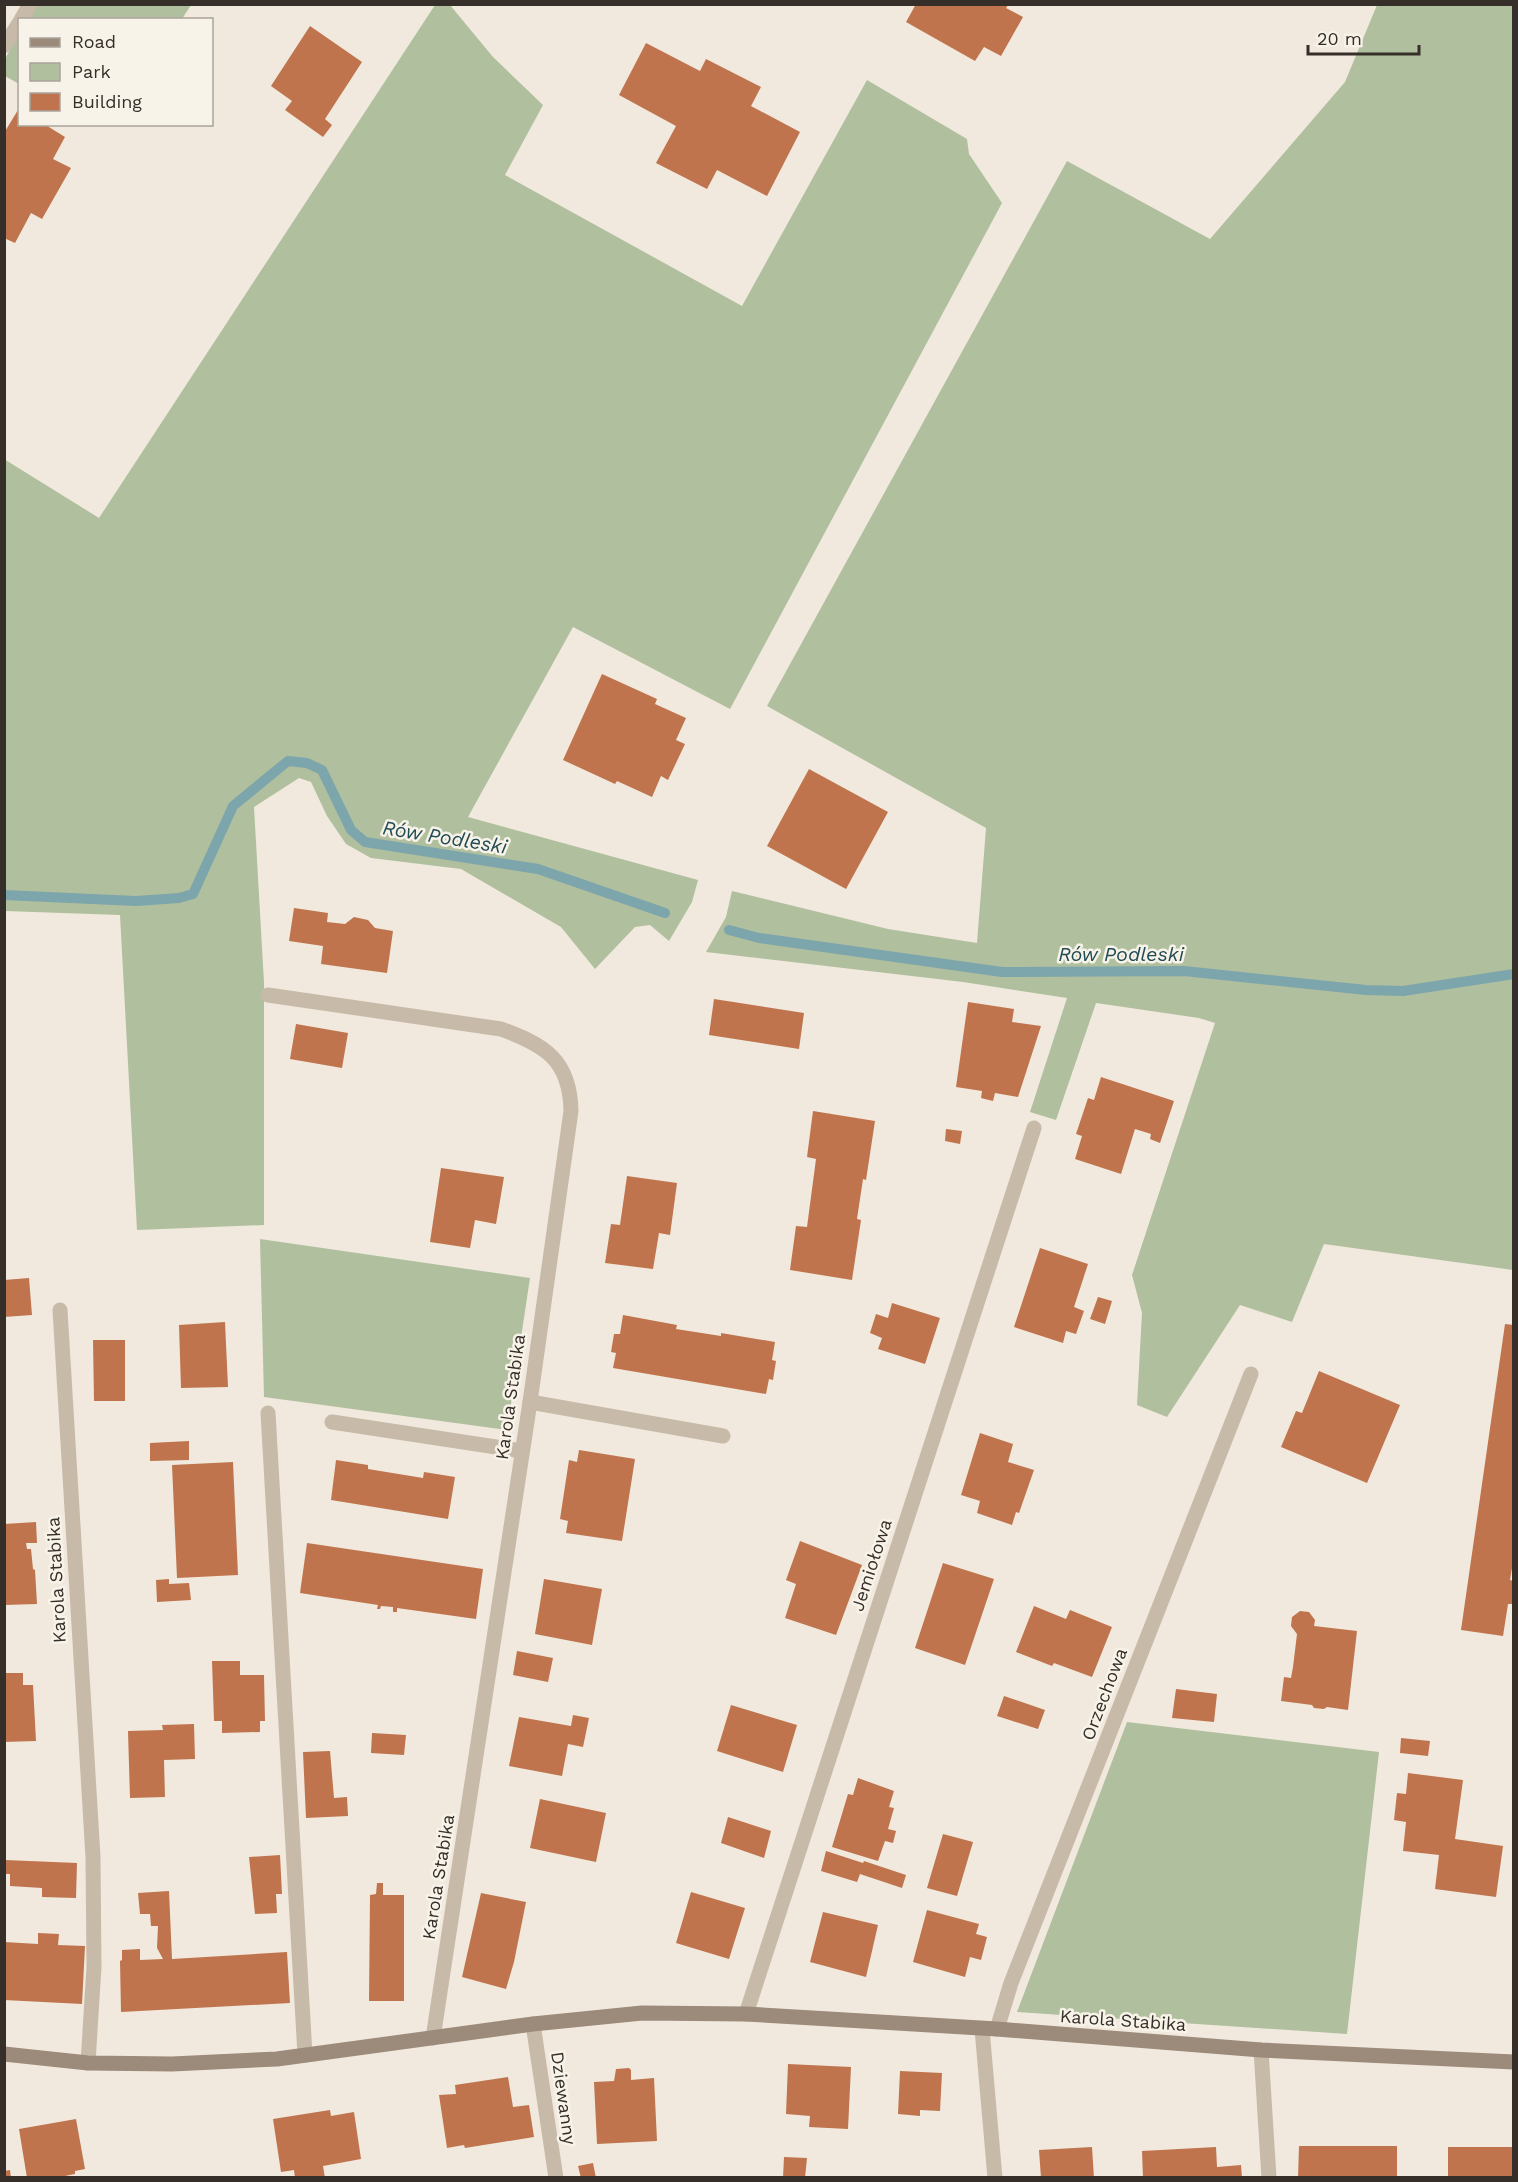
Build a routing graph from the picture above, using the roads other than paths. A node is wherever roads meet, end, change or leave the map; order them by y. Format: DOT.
graph roads {
  1 [pos="30,4"];
  2 [pos="22,18"];
  3 [pos="18,24"];
  4 [pos="4,46"];
  5 [pos="268,995"];
  6 [pos="1034,1128"];
  7 [pos="60,1310"];
  8 [pos="1251,1374"];
  9 [pos="530,1402"];
  10 [pos="268,1413"];
  11 [pos="332,1422"];
  12 [pos="723,1436"];
  13 [pos="522,1451"];
  14 [pos="746,2014"];
  15 [pos="533,2024"];
  16 [pos="989,2029"];
  17 [pos="433,2038"];
  18 [pos="1261,2050"];
  19 [pos="4,2054"];
  20 [pos="305,2055"];
  21 [pos="1514,2062"];
  22 [pos="88,2063"];
  23 [pos="556,2178"];
  24 [pos="995,2178"];
  25 [pos="1269,2178"];
  1 -- 2 [label="street"];
  3 -- 4 [label="street"];
  5 -- 9 [label="street, Karola Stabika"];
  6 -- 14 [label="street, Jemiołowa"];
  7 -- 22 [label="street, Karola Stabika"];
  8 -- 16 [label="street, Orzechowa"];
  9 -- 12 [label="street"];
  9 -- 13 [label="street, Karola Stabika"];
  10 -- 20 [label="street"];
  11 -- 13 [label="street"];
  13 -- 17 [label="street, Karola Stabika"];
  14 -- 15 [label="street, Karola Stabika"];
  14 -- 16 [label="street, Karola Stabika"];
  15 -- 17 [label="street, Karola Stabika"];
  15 -- 23 [label="street, Dziewanny"];
  16 -- 18 [label="street, Karola Stabika"];
  16 -- 24 [label="street"];
  17 -- 20 [label="street, Karola Stabika"];
  18 -- 21 [label="street, Karola Stabika"];
  18 -- 25 [label="street"];
  19 -- 22 [label="street, Karola Stabika"];
  20 -- 22 [label="street, Karola Stabika"];
}
